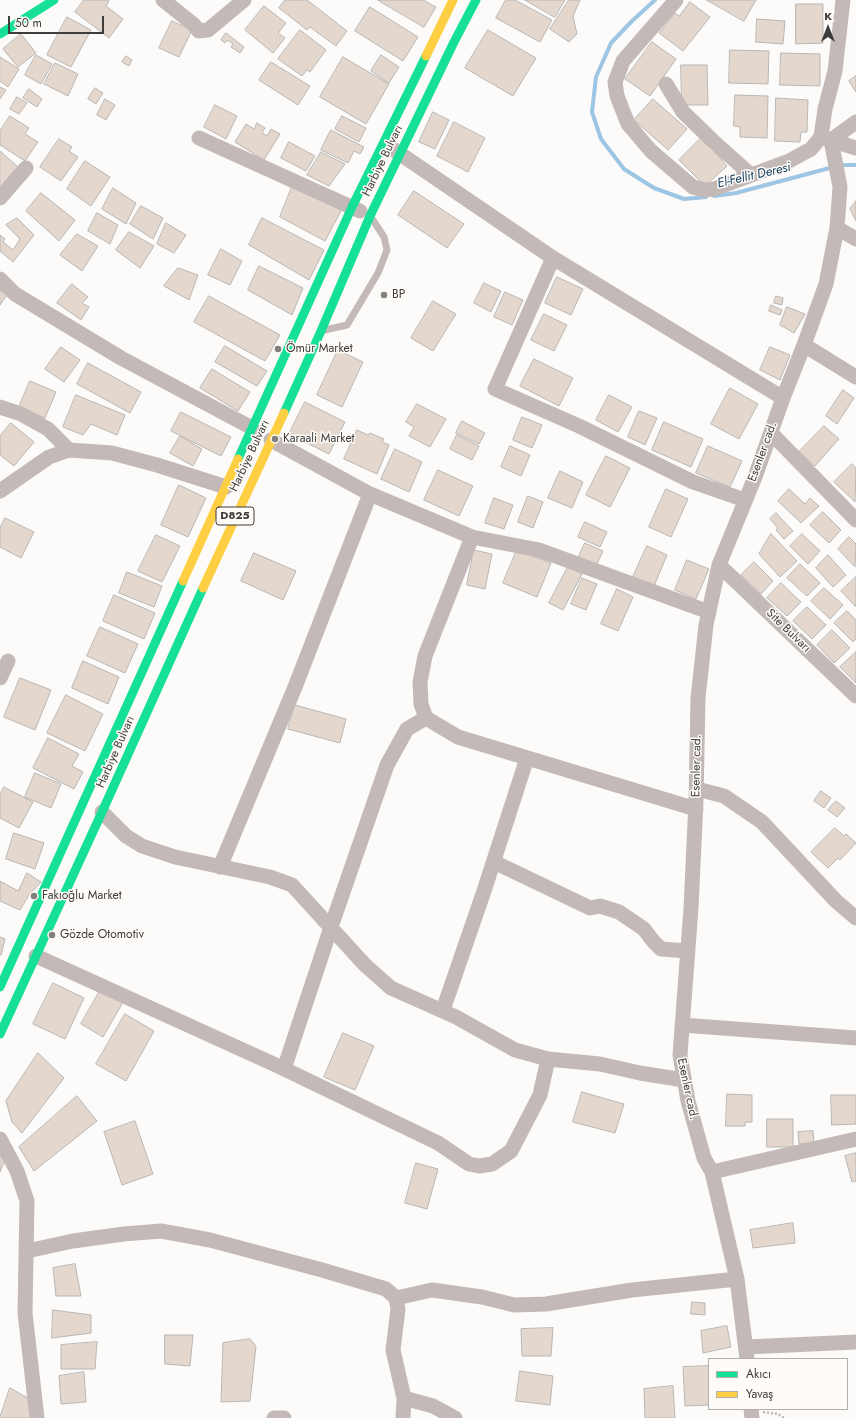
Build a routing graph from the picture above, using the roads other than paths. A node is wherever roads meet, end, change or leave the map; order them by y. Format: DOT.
graph roads {
  1 [pos="54,0"];
  2 [pos="163,0"];
  3 [pos="244,0"];
  4 [pos="453,0"];
  5 [pos="476,0"];
  6 [pos="676,0"];
  7 [pos="843,0"];
  8 [pos="0,34"];
  9 [pos="666,84"];
  10 [pos="856,122"];
  11 [pos="199,138"];
  12 [pos="826,138"];
  13 [pos="384,143"];
  14 [pos="856,148"];
  15 [pos="400,153"];
  16 [pos="26,168"];
  17 [pos="751,175"];
  18 [pos="0,198"];
  19 [pos="352,207"];
  20 [pos="370,216"];
  21 [pos="837,228"];
  22 [pos="856,239"];
  23 [pos="553,258"];
  24 [pos="0,279"];
  25 [pos="321,331"];
  26 [pos="804,345"];
  27 [pos="856,377"];
  28 [pos="783,398"];
  29 [pos="0,407"];
  30 [pos="252,428"];
  31 [pos="771,433"];
  32 [pos="271,440"];
  33 [pos="69,450"];
  34 [pos="226,487"];
  35 [pos="0,492"];
  36 [pos="370,494"];
  37 [pos="745,500"];
  38 [pos="856,520"];
  39 [pos="472,537"];
  40 [pos="719,566"];
  41 [pos="709,612"];
  42 [pos="8,661"];
  43 [pos="0,678"];
  44 [pos="856,696"];
  45 [pos="426,718"];
  46 [pos="527,758"];
  47 [pos="697,788"];
  48 [pos="696,809"];
  49 [pos="102,812"];
  50 [pos="494,862"];
  51 [pos="220,867"];
  52 [pos="856,918"];
  53 [pos="331,927"];
  54 [pos="688,951"];
  55 [pos="36,956"];
  56 [pos="0,987"];
  57 [pos="443,1010"];
  58 [pos="682,1024"];
  59 [pos="0,1034"];
  60 [pos="856,1038"];
  61 [pos="548,1059"];
  62 [pos="284,1069"];
  63 [pos="684,1080"];
  64 [pos="0,1139"];
  65 [pos="856,1139"];
  66 [pos="712,1172"];
  67 [pos="26,1251"];
  68 [pos="737,1279"];
  69 [pos="396,1298"];
  70 [pos="856,1342"];
  71 [pos="746,1353"];
  72 [pos="404,1398"];
  73 [pos="37,1418"];
  74 [pos="274,1418"];
  75 [pos="284,1418"];
  76 [pos="403,1418"];
  77 [pos="455,1418"];
  1 -- 8 [label="main road"];
  2 -- 3 [label="street"];
  4 -- 13 [label="main road, Harbiye Bulvarı / D825"];
  5 -- 15 [label="main road, Harbiye Bulvarı / D825"];
  6 -- 17 [label="street"];
  7 -- 12 [label="street, Esenler cad."];
  9 -- 17 [label="street"];
  10 -- 12 [label="street"];
  11 -- 19 [label="street"];
  12 -- 14 [label="street"];
  12 -- 17 [label="street"];
  12 -- 21 [label="street, Esenler cad."];
  13 -- 15 [label="street"];
  13 -- 19 [label="main road, Harbiye Bulvarı / D825"];
  15 -- 20 [label="main road, Harbiye Bulvarı / D825"];
  15 -- 23 [label="street"];
  16 -- 18 [label="street"];
  19 -- 20 [label="street"];
  19 -- 30 [label="main road, Harbiye Bulvarı / D825"];
  20 -- 25 [label="main road, Harbiye Bulvarı / D825"];
  20 -- 25 [label="lane"];
  21 -- 22 [label="street"];
  21 -- 26 [label="street, Esenler cad."];
  23 -- 28 [label="street"];
  23 -- 37 [label="street"];
  24 -- 30 [label="street"];
  25 -- 32 [label="main road, Harbiye Bulvarı / D825"];
  26 -- 27 [label="street"];
  26 -- 28 [label="street, Esenler cad."];
  28 -- 31 [label="street, Esenler cad."];
  29 -- 33 [label="street"];
  30 -- 34 [label="main road, Harbiye Bulvarı / D825"];
  31 -- 37 [label="street, Esenler cad."];
  31 -- 38 [label="street"];
  32 -- 36 [label="street"];
  32 -- 49 [label="main road, Harbiye Bulvarı / D825"];
  33 -- 34 [label="street"];
  33 -- 35 [label="street"];
  34 -- 56 [label="main road, Harbiye Bulvarı / D825"];
  36 -- 39 [label="street"];
  36 -- 51 [label="street"];
  37 -- 40 [label="street, Esenler cad."];
  39 -- 41 [label="street"];
  39 -- 45 [label="street"];
  40 -- 41 [label="street, Esenler cad."];
  40 -- 44 [label="street, Site Bulvarı"];
  41 -- 47 [label="street, Esenler cad."];
  42 -- 43 [label="street"];
  45 -- 46 [label="street"];
  45 -- 53 [label="street"];
  46 -- 48 [label="street"];
  46 -- 50 [label="street"];
  47 -- 48 [label="street, Esenler cad."];
  47 -- 52 [label="street"];
  48 -- 54 [label="street, Esenler cad."];
  49 -- 51 [label="street"];
  49 -- 55 [label="main road, Harbiye Bulvarı / D825"];
  50 -- 54 [label="street"];
  50 -- 57 [label="street"];
  51 -- 53 [label="street"];
  53 -- 57 [label="street"];
  53 -- 62 [label="street"];
  54 -- 58 [label="street, Esenler cad."];
  55 -- 59 [label="main road, Harbiye Bulvarı / D825"];
  55 -- 62 [label="street"];
  57 -- 61 [label="street"];
  58 -- 60 [label="street"];
  58 -- 63 [label="street, Esenler cad."];
  61 -- 62 [label="street"];
  61 -- 63 [label="street"];
  63 -- 66 [label="street, Esenler cad."];
  64 -- 67 [label="street"];
  65 -- 66 [label="street"];
  66 -- 68 [label="street, Esenler cad."];
  67 -- 69 [label="street"];
  67 -- 73 [label="street"];
  68 -- 69 [label="street"];
  68 -- 71 [label="street, Esenler cad."];
  69 -- 72 [label="street"];
  70 -- 71 [label="street"];
  72 -- 76 [label="street"];
  72 -- 77 [label="street"];
  74 -- 75 [label="street"];
}
